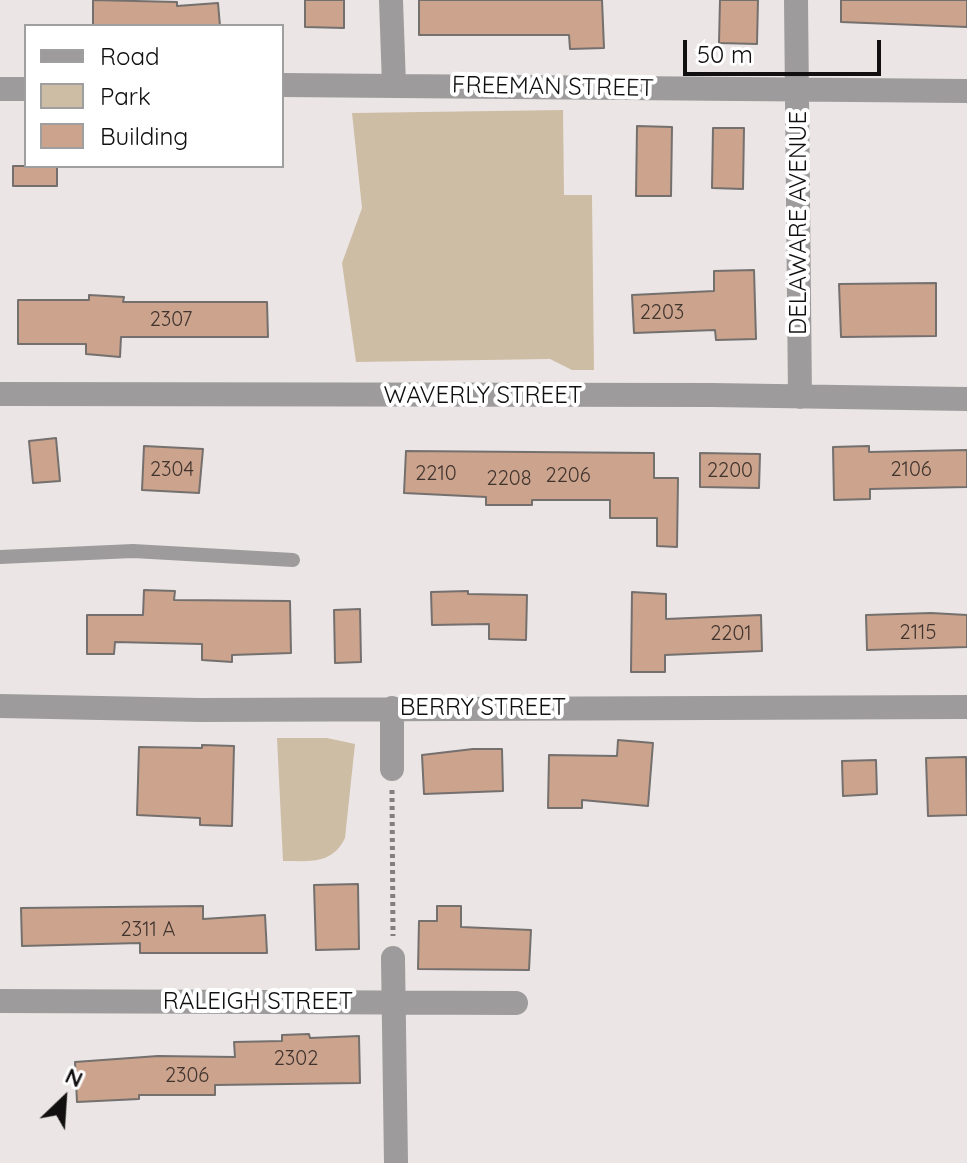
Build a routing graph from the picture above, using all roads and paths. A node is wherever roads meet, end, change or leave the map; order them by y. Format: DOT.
graph roads {
  1 [pos="391,0"];
  2 [pos="796,0"];
  3 [pos="284,85"];
  4 [pos="394,85"];
  5 [pos="0,89"];
  6 [pos="24,89"];
  7 [pos="797,91"];
  8 [pos="967,91"];
  9 [pos="0,394"];
  10 [pos="800,397"];
  11 [pos="967,399"];
  12 [pos="0,557"];
  13 [pos="293,560"];
  14 [pos="0,706"];
  15 [pos="967,707"];
  16 [pos="392,708"];
  17 [pos="392,769"];
  18 [pos="393,958"];
  19 [pos="0,1001"];
  20 [pos="393,1001"];
  21 [pos="516,1003"];
  22 [pos="396,1163"];
  1 -- 4 [label="street"];
  2 -- 7 [label="street, DELAWARE AVENUE"];
  3 -- 4 [label="street, FREEMAN STREET"];
  4 -- 7 [label="street, FREEMAN STREET"];
  5 -- 6 [label="street"];
  7 -- 8 [label="street, FREEMAN STREET"];
  7 -- 10 [label="street, DELAWARE AVENUE"];
  9 -- 10 [label="street, WAVERLY STREET"];
  10 -- 11 [label="street, WAVERLY STREET"];
  12 -- 13 [label="lane"];
  14 -- 16 [label="street, BERRY STREET"];
  15 -- 16 [label="street, BERRY STREET"];
  16 -- 17 [label="street"];
  17 -- 18 [label="path"];
  18 -- 20 [label="street"];
  19 -- 20 [label="street, RALEIGH STREET"];
  20 -- 21 [label="street, RALEIGH STREET"];
  20 -- 22 [label="street"];
}
